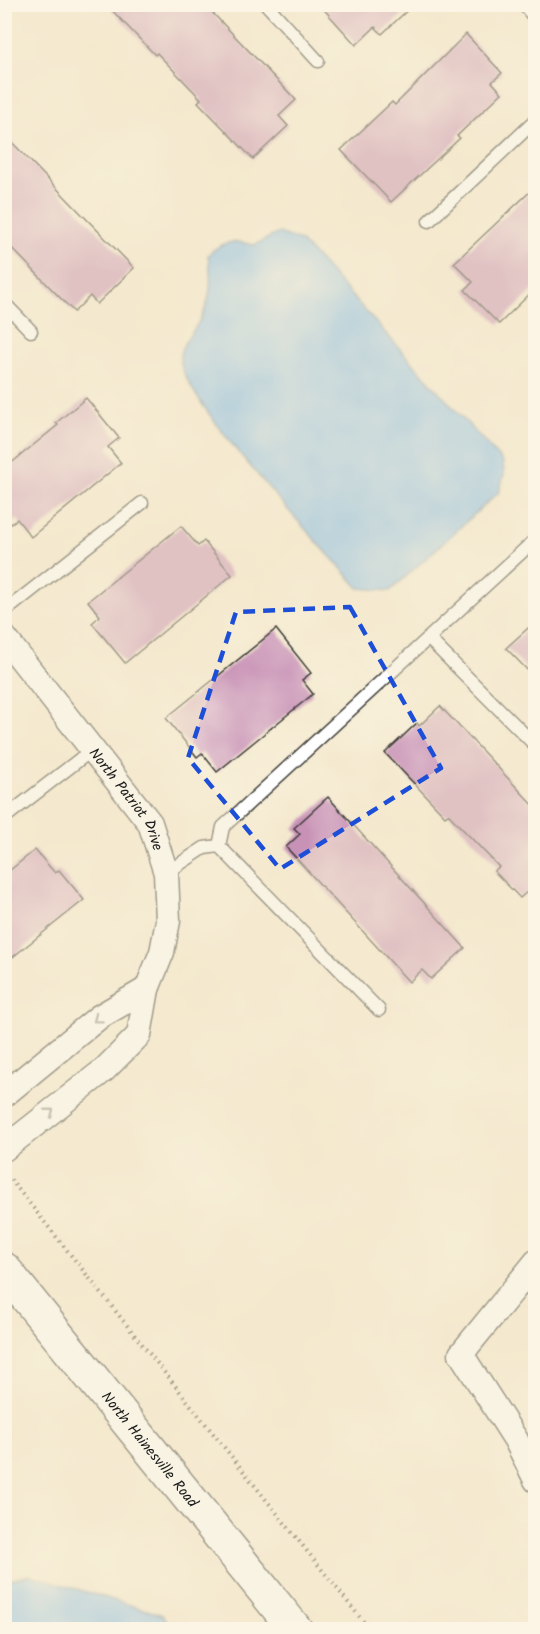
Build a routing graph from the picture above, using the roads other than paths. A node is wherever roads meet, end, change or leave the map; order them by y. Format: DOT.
graph roads {
  1 [pos="266,4"];
  2 [pos="531,4"];
  3 [pos="536,10"];
  4 [pos="318,61"];
  5 [pos="536,120"];
  6 [pos="429,221"];
  7 [pos="4,303"];
  8 [pos="32,331"];
  9 [pos="142,503"];
  10 [pos="536,538"];
  11 [pos="4,612"];
  12 [pos="4,637"];
  13 [pos="428,638"];
  14 [pos="536,746"];
  15 [pos="93,749"];
  16 [pos="4,818"];
  17 [pos="219,846"];
  18 [pos="166,873"];
  19 [pos="147,989"];
  20 [pos="379,1010"];
  21 [pos="4,1095"];
  22 [pos="4,1149"];
  23 [pos="536,1262"];
  24 [pos="4,1269"];
  25 [pos="536,1480"];
  26 [pos="296,1629"];
  1 -- 4 [label="lane"];
  2 -- 3 [label="street"];
  5 -- 6 [label="lane"];
  7 -- 8 [label="lane"];
  9 -- 11 [label="lane"];
  10 -- 13 [label="lane"];
  12 -- 15 [label="street, North Patriot Drive"];
  13 -- 14 [label="lane"];
  13 -- 17 [label="lane"];
  15 -- 16 [label="lane"];
  15 -- 18 [label="street, North Patriot Drive"];
  17 -- 18 [label="lane"];
  17 -- 20 [label="lane"];
  18 -- 19 [label="street, North Patriot Drive"];
  19 -- 21 [label="street, one-way"];
  22 -- 19 [label="street, North Patriot Drive, one-way"];
  23 -- 25 [label="street"];
  24 -- 26 [label="main road, North Hainesville Road"];
}
